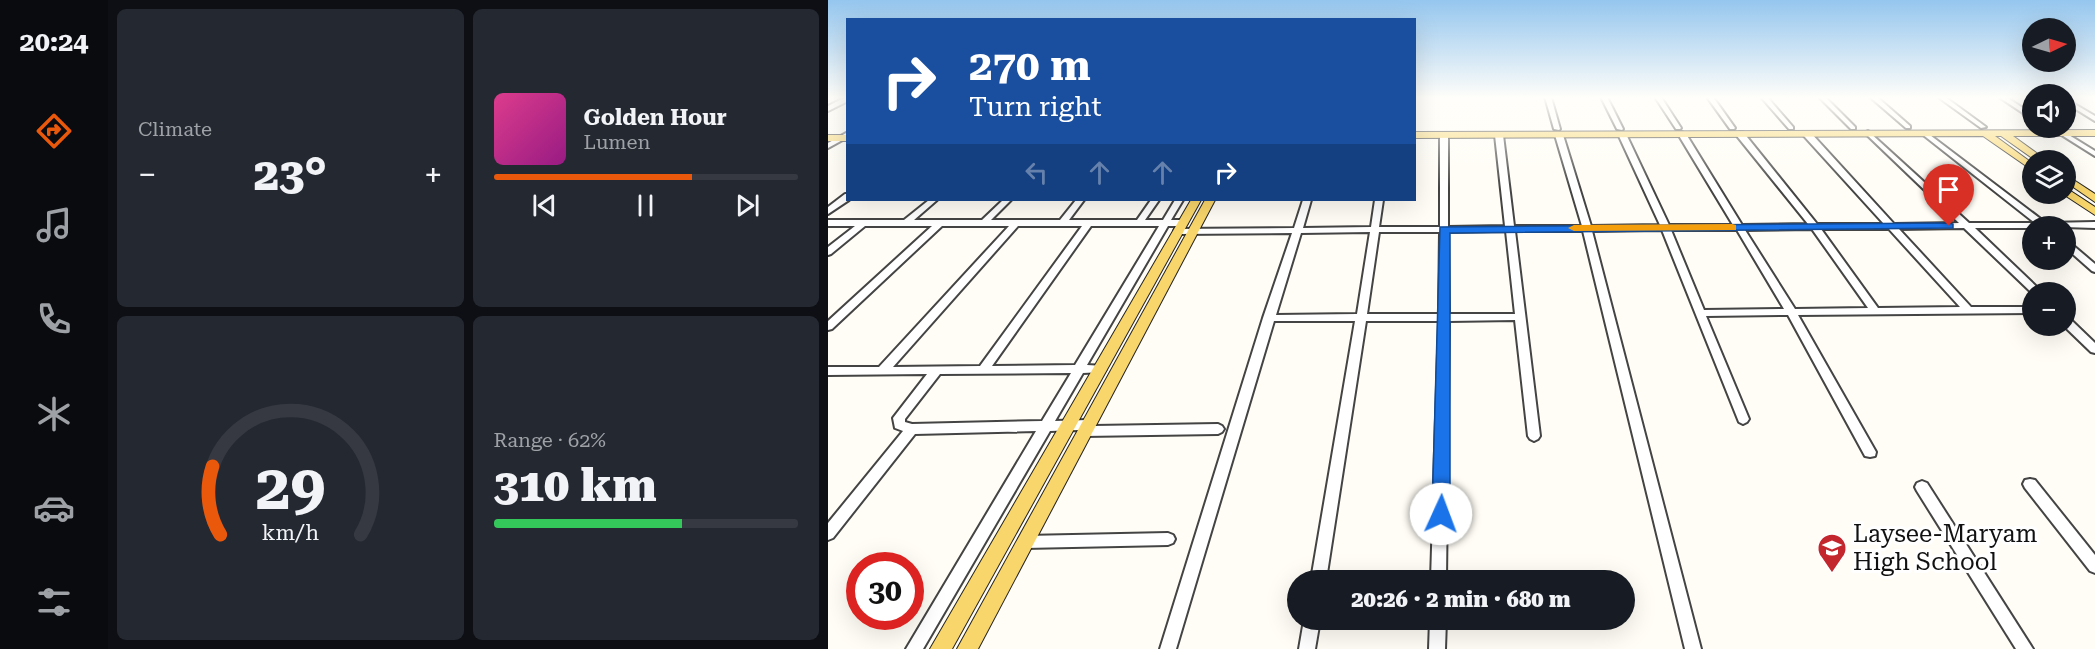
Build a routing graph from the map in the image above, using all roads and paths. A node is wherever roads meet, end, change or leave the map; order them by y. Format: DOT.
graph roads {
  1 [pos="1557,127"];
  2 [pos="1619,127"];
  3 [pos="1678,127"];
  4 [pos="1892,127"];
  5 [pos="1915,127"];
  6 [pos="1980,127"];
  7 [pos="1732,128"];
  8 [pos="1791,128"];
  9 [pos="1853,128"];
  10 [pos="2022,128"];
  11 [pos="1416,130"];
  12 [pos="1984,130"];
  13 [pos="1621,131"];
  14 [pos="1680,131"];
  15 [pos="2076,131"];
  16 [pos="1537,132"];
  17 [pos="1558,132"];
  18 [pos="2022,132"];
  19 [pos="1924,133"];
  20 [pos="2003,133"];
  21 [pos="2095,133"];
  22 [pos="1740,134"];
  23 [pos="1807,134"];
  24 [pos="1868,134"];
  25 [pos="1416,135"];
  26 [pos="1444,135"];
  27 [pos="1499,135"];
  28 [pos="845,136"];
  29 [pos="828,138"];
  30 [pos="2074,138"];
  31 [pos="828,146"];
  32 [pos="2027,150"];
  33 [pos="2095,154"];
  34 [pos="2022,159"];
  35 [pos="2076,185"];
  36 [pos="846,198"];
  37 [pos="2076,198"];
  38 [pos="2095,199"];
  39 [pos="932,201"];
  40 [pos="1006,201"];
  41 [pos="1079,201"];
  42 [pos="1154,201"];
  43 [pos="1179,201"];
  44 [pos="1195,201"];
  45 [pos="1209,201"];
  46 [pos="1307,201"];
  47 [pos="1379,201"];
  48 [pos="828,211"];
  49 [pos="2095,212"];
  50 [pos="2031,216"];
  51 [pos="1140,222"];
  52 [pos="828,223"];
  53 [pos="906,223"];
  54 [pos="940,223"];
  55 [pos="984,223"];
  56 [pos="1062,223"];
  57 [pos="1088,223"];
  58 [pos="863,224"];
  59 [pos="1015,224"];
  60 [pos="2076,225"];
  61 [pos="2095,225"];
  62 [pos="1814,226"];
  63 [pos="1890,226"];
  64 [pos="1968,226"];
  65 [pos="2022,226"];
  66 [pos="1179,227"];
  67 [pos="1665,227"];
  68 [pos="1738,227"];
  69 [pos="1587,228"];
  70 [pos="1509,229"];
  71 [pos="1298,230"];
  72 [pos="1444,230"];
  73 [pos="1374,231"];
  74 [pos="828,252"];
  75 [pos="2076,252"];
  76 [pos="2095,268"];
  77 [pos="2027,282"];
  78 [pos="1874,310"];
  79 [pos="2022,310"];
  80 [pos="1969,311"];
  81 [pos="1792,312"];
  82 [pos="1701,313"];
  83 [pos="1521,317"];
  84 [pos="1268,318"];
  85 [pos="1361,318"];
  86 [pos="1444,318"];
  87 [pos="828,327"];
  88 [pos="2076,331"];
  89 [pos="2095,349"];
  90 [pos="984,369"];
  91 [pos="1080,369"];
  92 [pos="1100,369"];
  93 [pos="883,370"];
  94 [pos="937,370"];
  95 [pos="829,372"];
  96 [pos="1743,419"];
  97 [pos="1046,425"];
  98 [pos="1068,425"];
  99 [pos="1086,428"];
  100 [pos="912,429"];
  101 [pos="1218,429"];
  102 [pos="1534,436"];
  103 [pos="1870,452"];
  104 [pos="2030,484"];
  105 [pos="1922,487"];
  106 [pos="828,534"];
  107 [pos="1168,539"];
  108 [pos="1025,542"];
  109 [pos="2095,566"];
  110 [pos="1321,570"];
  111 [pos="1439,570"];
  112 [pos="976,586"];
  113 [pos="1001,587"];
  114 [pos="1310,630"];
  115 [pos="1438,630"];
  116 [pos="914,649"];
  117 [pos="942,649"];
  118 [pos="966,649"];
  119 [pos="1168,649"];
  120 [pos="1307,649"];
  121 [pos="1437,649"];
  122 [pos="1693,649"];
  123 [pos="2025,649"];
  1 -- 17 [label="street"];
  2 -- 13 [label="street"];
  3 -- 14 [label="street"];
  4 -- 9 [label="main road"];
  5 -- 12 [label="main road"];
  6 -- 12 [label="street"];
  7 -- 8 [label="main road"];
  7 -- 14 [label="main road"];
  8 -- 9 [label="main road"];
  10 -- 12 [label="main road"];
  11 -- 16 [label="main road"];
  12 -- 19 [label="main road"];
  12 -- 20 [label="main road"];
  12 -- 34 [label="main road"];
  13 -- 14 [label="main road"];
  13 -- 17 [label="main road"];
  13 -- 67 [label="street"];
  14 -- 22 [label="main road"];
  14 -- 68 [label="street"];
  15 -- 21 [label="main road"];
  16 -- 17 [label="main road"];
  16 -- 27 [label="main road"];
  17 -- 69 [label="street"];
  18 -- 20 [label="main road"];
  19 -- 24 [label="main road"];
  19 -- 50 [label="street"];
  20 -- 32 [label="main road"];
  22 -- 23 [label="main road"];
  22 -- 62 [label="street"];
  23 -- 24 [label="main road"];
  23 -- 63 [label="street"];
  24 -- 64 [label="street"];
  25 -- 26 [label="main road"];
  26 -- 27 [label="main road"];
  26 -- 72 [label="street"];
  27 -- 70 [label="street"];
  28 -- 29 [label="main road"];
  28 -- 31 [label="street"];
  30 -- 33 [label="street"];
  35 -- 38 [label="main road"];
  36 -- 48 [label="street"];
  37 -- 49 [label="main road"];
  39 -- 53 [label="street"];
  40 -- 55 [label="street"];
  41 -- 56 [label="street"];
  42 -- 51 [label="street"];
  43 -- 66 [label="street"];
  44 -- 66 [label="main road"];
  45 -- 66 [label="main road"];
  46 -- 71 [label="street"];
  47 -- 73 [label="street"];
  51 -- 57 [label="street"];
  51 -- 66 [label="street"];
  52 -- 58 [label="street"];
  53 -- 54 [label="street"];
  53 -- 58 [label="street"];
  54 -- 55 [label="street"];
  54 -- 87 [label="street"];
  55 -- 59 [label="street"];
  56 -- 57 [label="street"];
  56 -- 59 [label="street"];
  57 -- 90 [label="street"];
  58 -- 74 [label="street"];
  59 -- 93 [label="street"];
  60 -- 61 [label="street"];
  62 -- 63 [label="street"];
  62 -- 68 [label="street"];
  62 -- 78 [label="street"];
  63 -- 64 [label="street"];
  63 -- 80 [label="street"];
  64 -- 65 [label="street"];
  64 -- 77 [label="street"];
  66 -- 71 [label="street"];
  66 -- 91 [label="street"];
  66 -- 92 [label="main road"];
  66 -- 99 [label="main road"];
  67 -- 68 [label="street"];
  67 -- 69 [label="street"];
  67 -- 82 [label="street"];
  68 -- 81 [label="street"];
  69 -- 70 [label="street"];
  69 -- 122 [label="street"];
  70 -- 72 [label="street"];
  70 -- 83 [label="street"];
  71 -- 73 [label="street"];
  71 -- 84 [label="street"];
  72 -- 73 [label="street"];
  72 -- 86 [label="street"];
  73 -- 85 [label="street"];
  75 -- 76 [label="street"];
  78 -- 80 [label="street"];
  78 -- 81 [label="street"];
  79 -- 80 [label="street"];
  81 -- 82 [label="street"];
  81 -- 103 [label="street"];
  82 -- 96 [label="street"];
  83 -- 86 [label="street"];
  83 -- 102 [label="street"];
  84 -- 85 [label="street"];
  84 -- 119 [label="street"];
  85 -- 86 [label="street"];
  85 -- 110 [label="street"];
  86 -- 111 [label="street"];
  88 -- 89 [label="street"];
  90 -- 91 [label="street"];
  90 -- 94 [label="street"];
  91 -- 92 [label="street"];
  91 -- 97 [label="street"];
  92 -- 98 [label="main road"];
  93 -- 94 [label="street"];
  93 -- 95 [label="street"];
  94 -- 100 [label="street"];
  97 -- 98 [label="street"];
  97 -- 100 [label="street"];
  97 -- 116 [label="street"];
  98 -- 99 [label="street"];
  98 -- 112 [label="main road"];
  99 -- 101 [label="street"];
  99 -- 108 [label="main road"];
  100 -- 106 [label="street"];
  104 -- 109 [label="street"];
  105 -- 123 [label="street"];
  107 -- 108 [label="street"];
  108 -- 113 [label="main road"];
  112 -- 113 [label="main road"];
  112 -- 117 [label="main road"];
  113 -- 118 [label="main road"];
  114 -- 120 [label="street"];
  115 -- 121 [label="street"];
  117 -- 118 [label="main road"];
}
